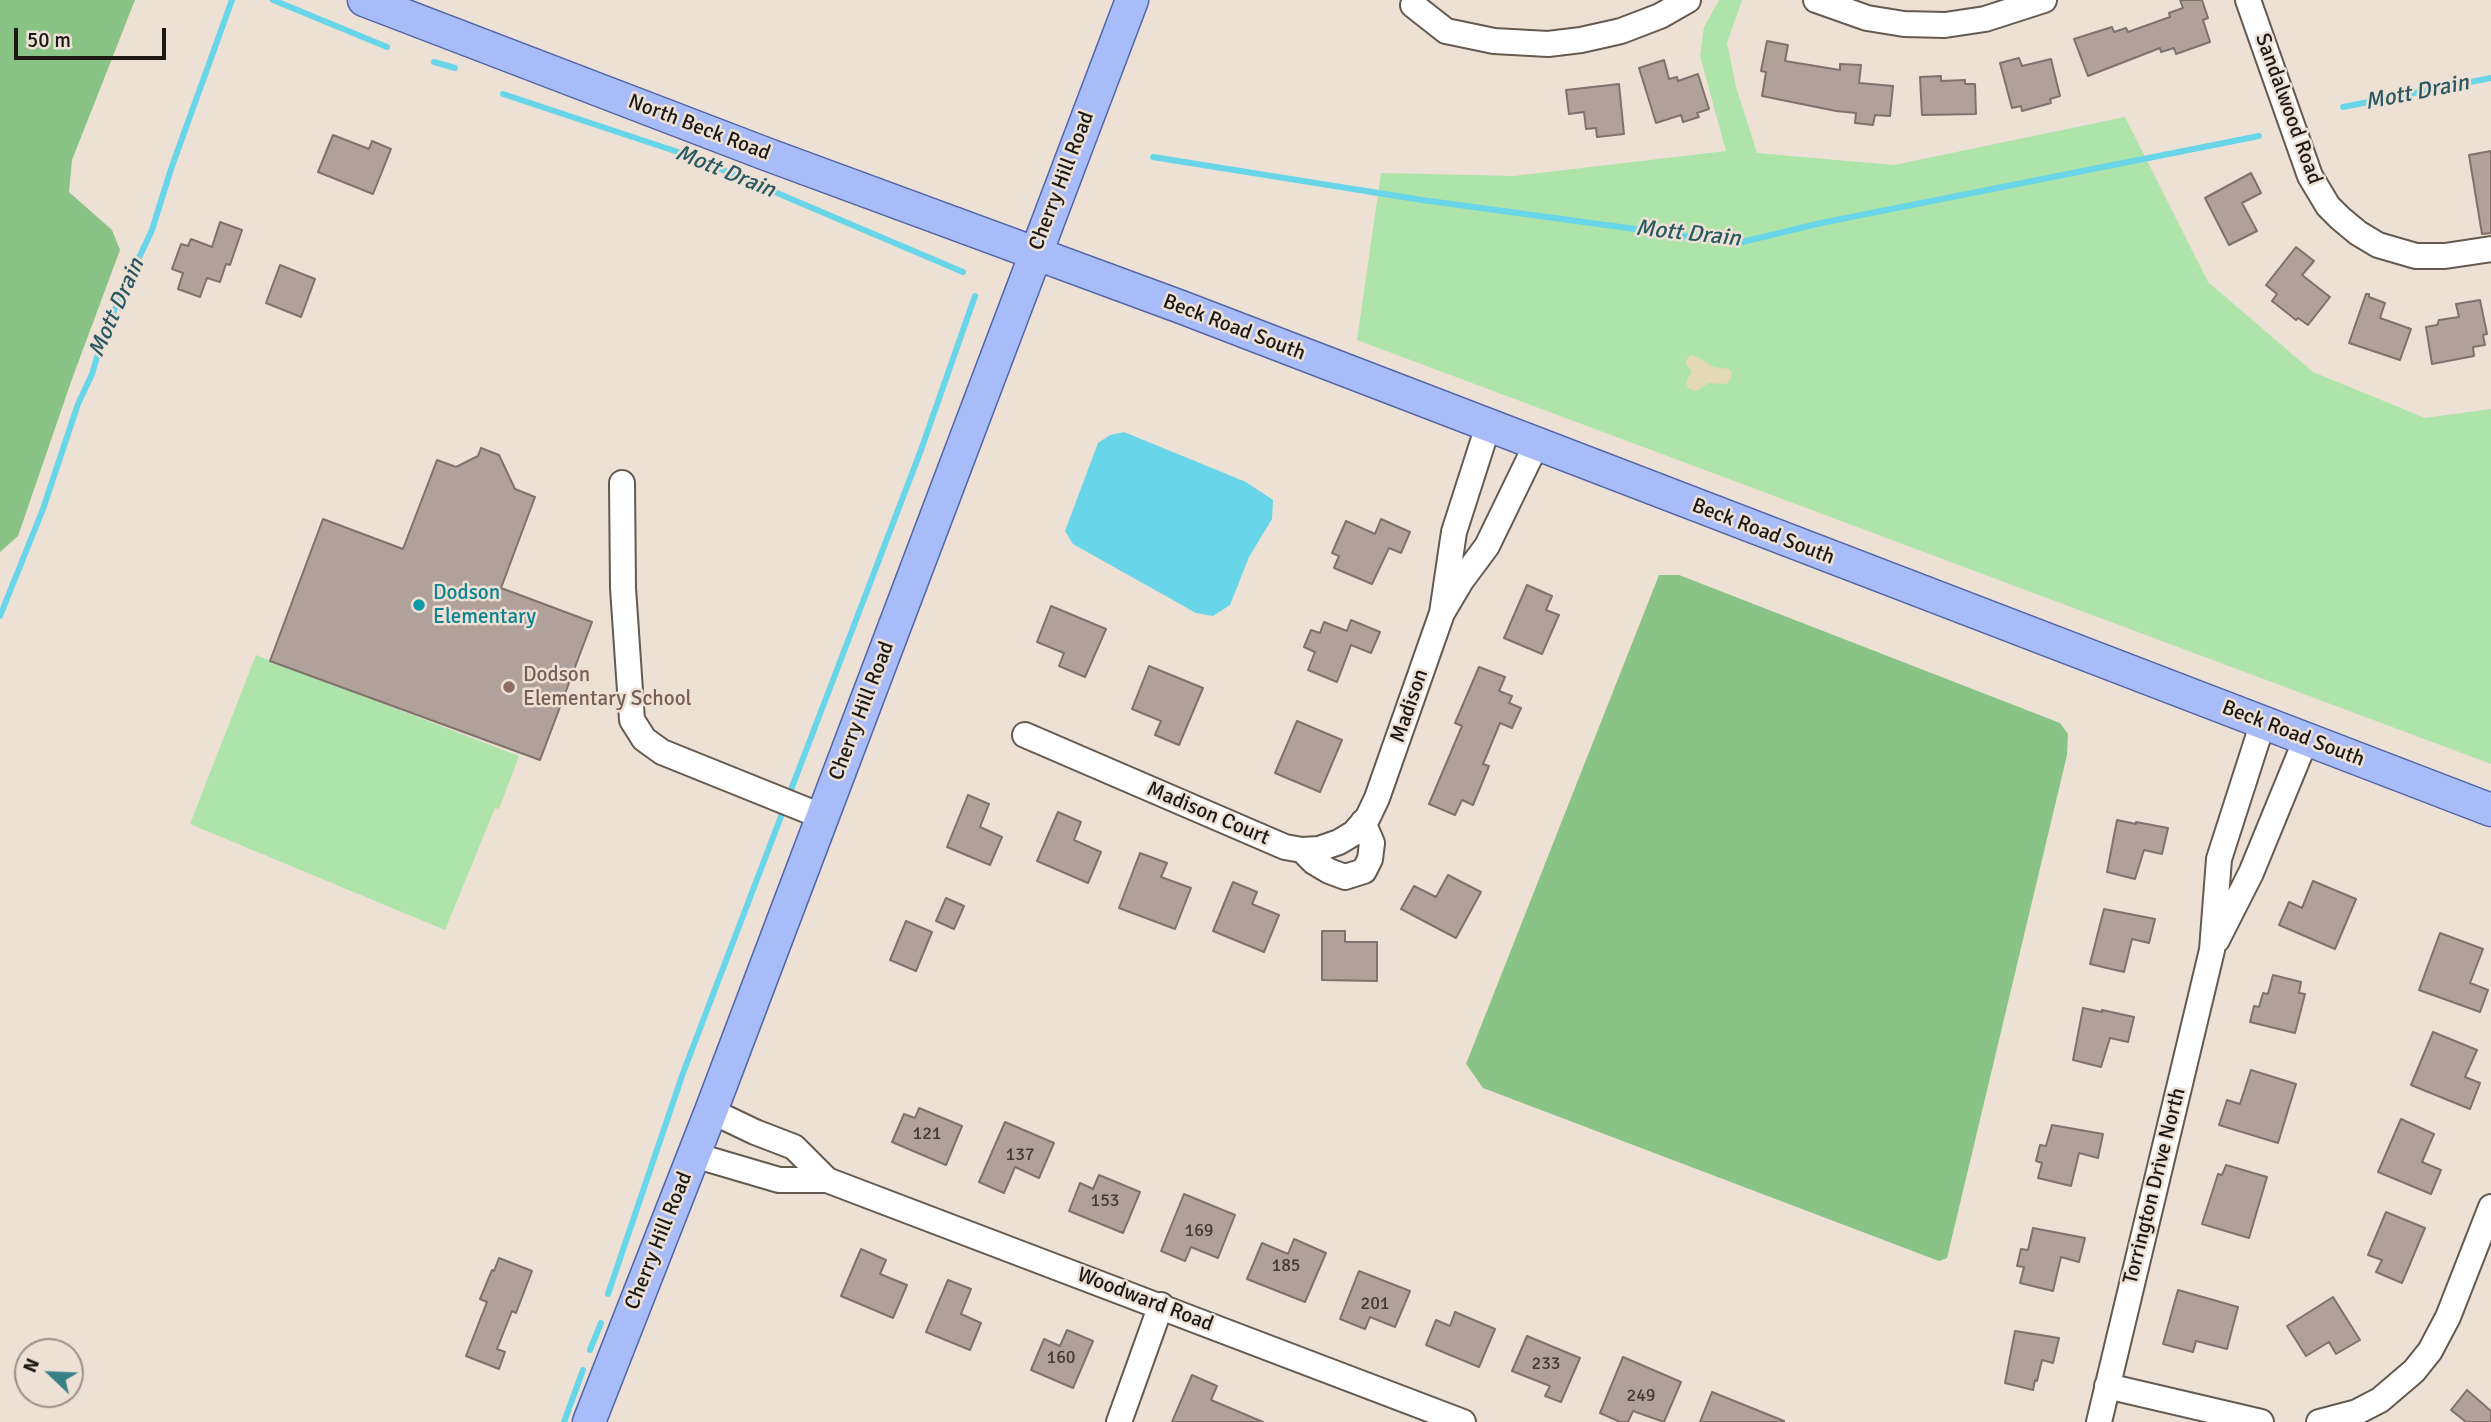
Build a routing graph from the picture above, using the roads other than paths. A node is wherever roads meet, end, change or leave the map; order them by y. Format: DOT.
graph roads {
  1 [pos="365,0"];
  2 [pos="1132,0"];
  3 [pos="1688,0"];
  4 [pos="1816,0"];
  5 [pos="2044,0"];
  6 [pos="2248,0"];
  7 [pos="1413,5"];
  8 [pos="2491,249"];
  9 [pos="1035,253"];
  10 [pos="1488,426"];
  11 [pos="1536,445"];
  12 [pos="622,483"];
  13 [pos="1442,613"];
  14 [pos="2263,722"];
  15 [pos="1025,735"];
  16 [pos="2306,739"];
  17 [pos="1377,798"];
  18 [pos="2491,810"];
  19 [pos="821,816"];
  20 [pos="1363,822"];
  21 [pos="1302,850"];
  22 [pos="2212,950"];
  23 [pos="711,1111"];
  24 [pos="694,1155"];
  25 [pos="827,1180"];
  26 [pos="2491,1207"];
  27 [pos="1161,1305"];
  28 [pos="2107,1386"];
  29 [pos="589,1422"];
  30 [pos="1118,1422"];
  31 [pos="1463,1422"];
  32 [pos="2099,1422"];
  33 [pos="2261,1422"];
  34 [pos="2319,1422"];
  1 -- 9 [label="main road, North Beck Road"];
  2 -- 9 [label="main road, Cherry Hill Road"];
  3 -- 7 [label="street"];
  4 -- 5 [label="street"];
  6 -- 8 [label="street, Sandalwood Road"];
  9 -- 10 [label="main road, Beck Road South"];
  9 -- 19 [label="main road, Cherry Hill Road"];
  10 -- 11 [label="main road, Beck Road South"];
  10 -- 13 [label="street, Madison"];
  11 -- 13 [label="street, Madison"];
  11 -- 14 [label="main road, Beck Road South"];
  12 -- 19 [label="street"];
  13 -- 17 [label="street, Madison"];
  14 -- 16 [label="main road, Beck Road South"];
  14 -- 22 [label="street, Torrington Drive North"];
  15 -- 21 [label="street, Madison Court"];
  16 -- 18 [label="main road, Beck Road South"];
  16 -- 22 [label="street, Torrington Drive North"];
  17 -- 20 [label="street, Madison Court"];
  19 -- 23 [label="main road, Cherry Hill Road"];
  20 -- 21 [label="street, Madison Court"];
  20 -- 21 [label="street"];
  22 -- 28 [label="street, Torrington Drive North"];
  23 -- 24 [label="main road, Cherry Hill Road"];
  23 -- 25 [label="street, Woodward Road"];
  24 -- 25 [label="street, Woodward Road"];
  24 -- 29 [label="main road, Cherry Hill Road"];
  25 -- 27 [label="street, Woodward Road"];
  26 -- 34 [label="street"];
  27 -- 30 [label="street"];
  27 -- 31 [label="street, Woodward Road"];
  28 -- 32 [label="street, Torrington Drive North"];
  28 -- 33 [label="street"];
}
